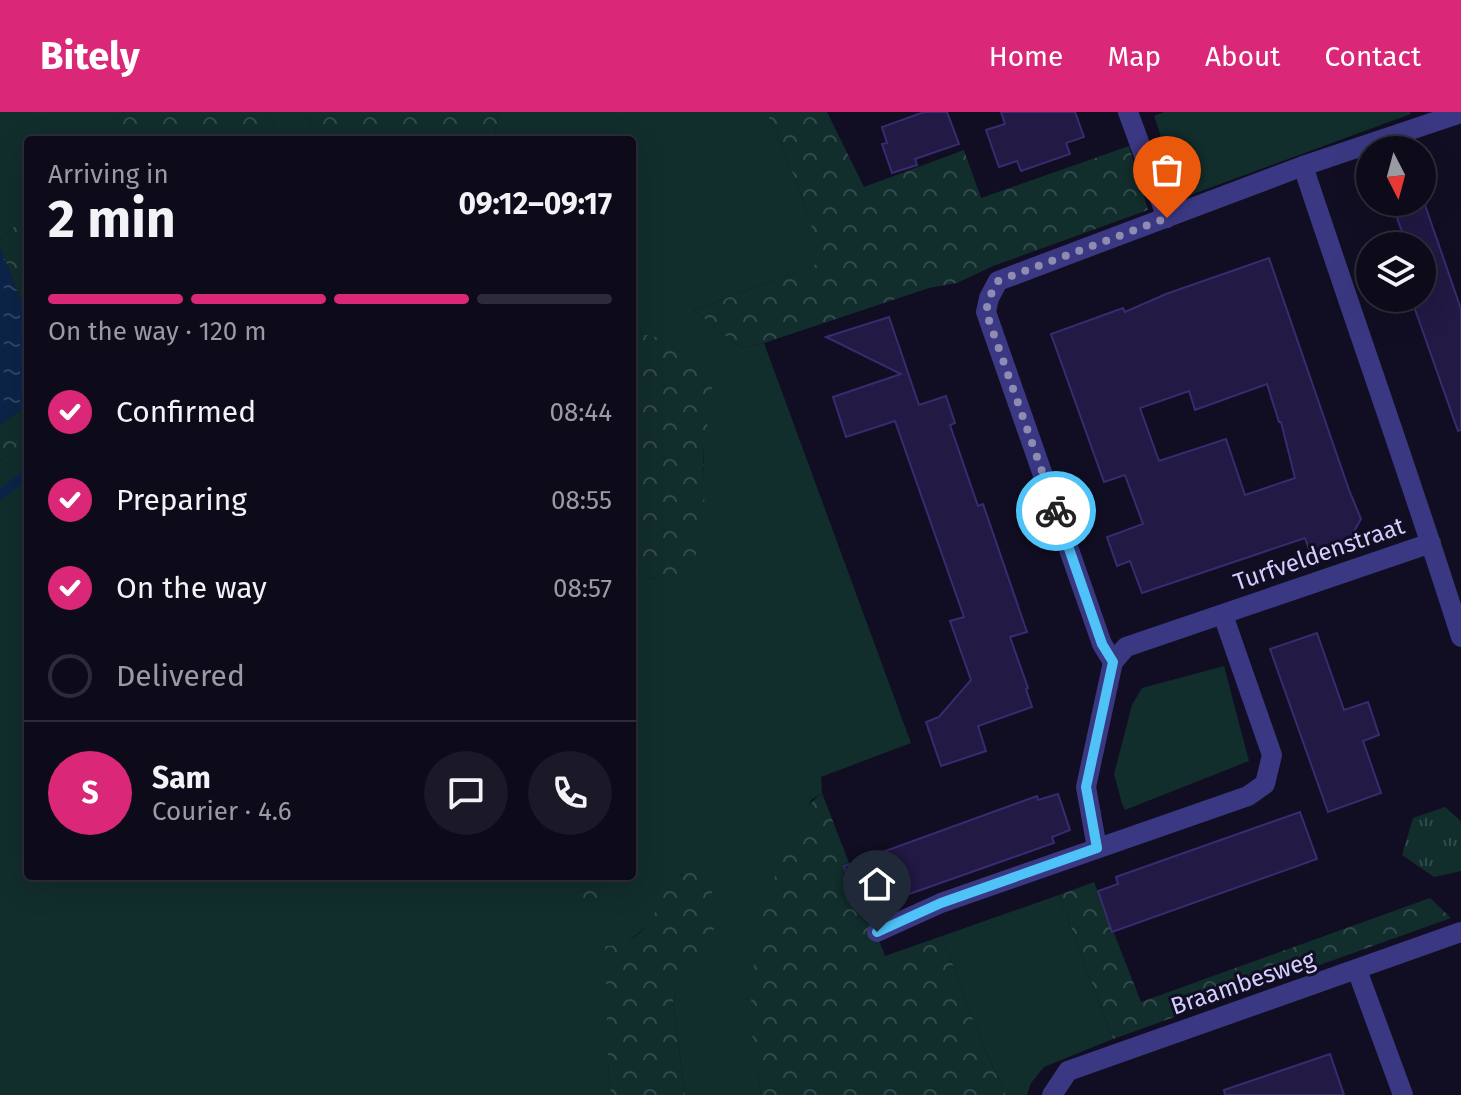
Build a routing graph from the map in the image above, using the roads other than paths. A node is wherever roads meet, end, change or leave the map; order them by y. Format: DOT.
graph roads {
  1 [pos="1128,112"];
  2 [pos="1461,113"];
  3 [pos="1303,166"];
  4 [pos="1167,218"];
  5 [pos="1431,543"];
  6 [pos="1223,615"];
  7 [pos="1461,637"];
  8 [pos="1113,662"];
  9 [pos="1097,848"];
  10 [pos="877,932"];
  11 [pos="1461,932"];
  12 [pos="1357,970"];
  13 [pos="1052,1095"];
  14 [pos="1403,1095"];
  1 -- 4 [label="street"];
  2 -- 3 [label="street"];
  3 -- 4 [label="street"];
  3 -- 5 [label="street"];
  4 -- 8 [label="street"];
  5 -- 6 [label="street, Turfveldenstraat"];
  5 -- 7 [label="street"];
  6 -- 8 [label="street, Turfveldenstraat"];
  6 -- 9 [label="street, Turfveldenstraat"];
  8 -- 9 [label="street"];
  9 -- 10 [label="street, Turfveldenstraat"];
  11 -- 12 [label="street, Braambesweg"];
  12 -- 13 [label="street, Braambesweg"];
  12 -- 14 [label="street"];
}
